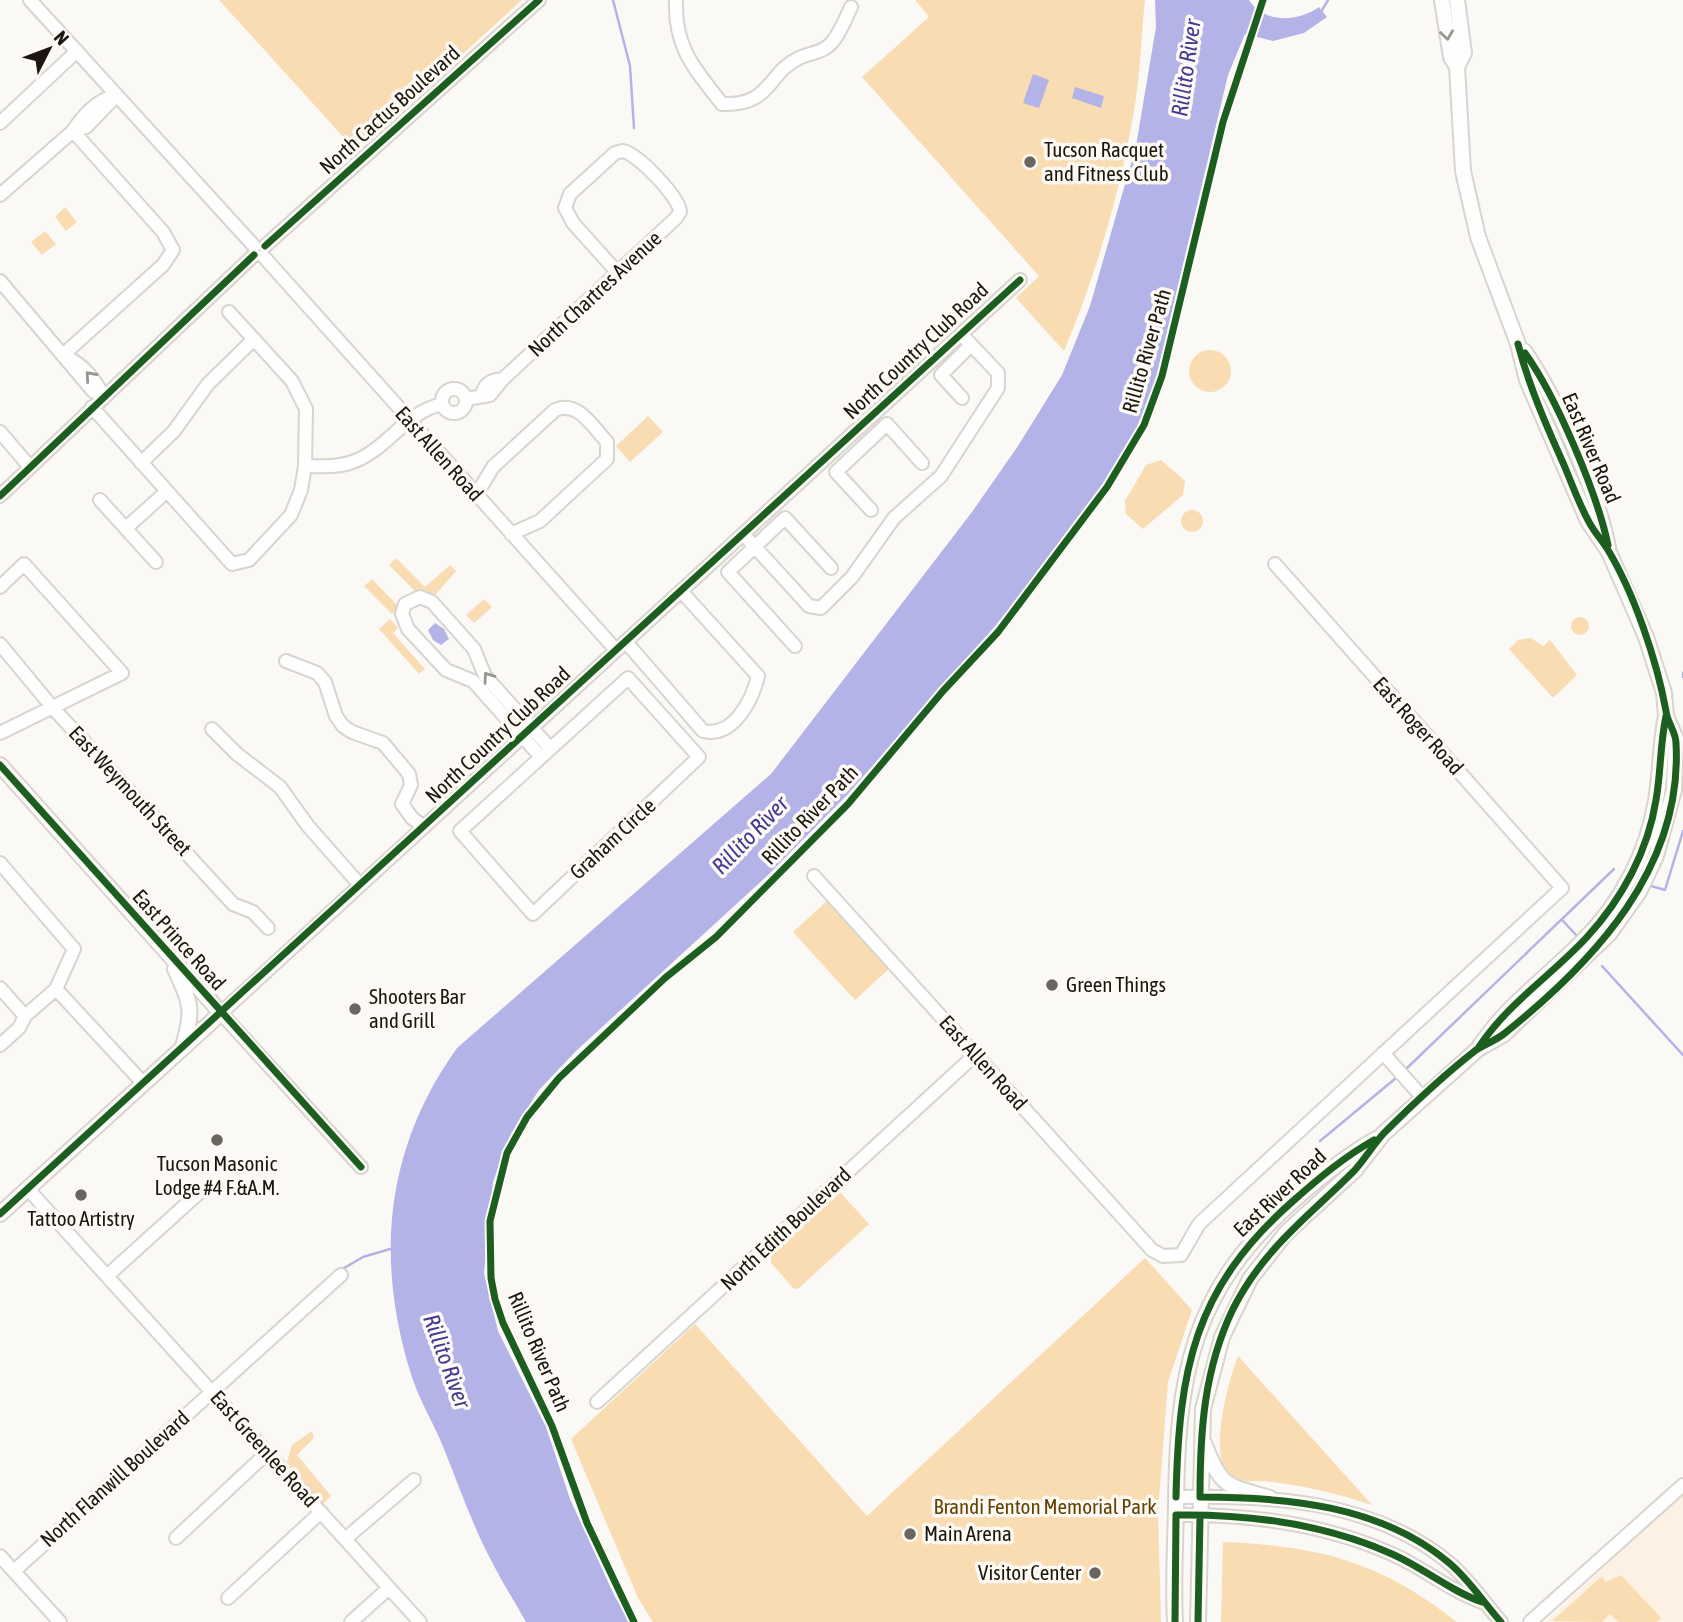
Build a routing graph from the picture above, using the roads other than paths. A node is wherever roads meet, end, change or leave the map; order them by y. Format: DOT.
graph roads {
  1 [pos="30,0"];
  2 [pos="539,0"];
  3 [pos="676,0"];
  4 [pos="1443,0"];
  5 [pos="1457,0"];
  6 [pos="852,7"];
  7 [pos="77,51"];
  8 [pos="1457,67"];
  9 [pos="116,96"];
  10 [pos="0,123"];
  11 [pos="73,131"];
  12 [pos="0,195"];
  13 [pos="259,251"];
  14 [pos="617,272"];
  15 [pos="1020,280"];
  16 [pos="0,281"];
  17 [pos="229,312"];
  18 [pos="961,334"];
  19 [pos="254,340"];
  20 [pos="971,345"];
  21 [pos="65,355"];
  22 [pos="103,397"];
  23 [pos="962,398"];
  24 [pos="92,407"];
  25 [pos="409,421"];
  26 [pos="0,432"];
  27 [pos="853,433"];
  28 [pos="864,446"];
  29 [pos="141,463"];
  30 [pos="922,463"];
  31 [pos="305,466"];
  32 [pos="30,467"];
  33 [pos="166,492"];
  34 [pos="0,495"];
  35 [pos="476,495"];
  36 [pos="100,500"];
  37 [pos="871,510"];
  38 [pos="126,528"];
  39 [pos="511,534"];
  40 [pos="743,534"];
  41 [pos="755,547"];
  42 [pos="156,562"];
  43 [pos="1275,564"];
  44 [pos="831,568"];
  45 [pos="0,587"];
  46 [pos="681,591"];
  47 [pos="0,644"];
  48 [pos="621,646"];
  49 [pos="795,646"];
  50 [pos="286,661"];
  51 [pos="53,708"];
  52 [pos="0,725"];
  53 [pos="212,729"];
  54 [pos="527,732"];
  55 [pos="0,733"];
  56 [pos="545,751"];
  57 [pos="2,773"];
  58 [pos="424,827"];
  59 [pos="0,863"];
  60 [pos="814,876"];
  61 [pos="360,885"];
  62 [pos="1562,888"];
  63 [pos="268,928"];
  64 [pos="169,955"];
  65 [pos="0,988"];
  66 [pos="56,989"];
  67 [pos="221,1013"];
  68 [pos="25,1016"];
  69 [pos="0,1045"];
  70 [pos="182,1049"];
  71 [pos="1383,1053"];
  72 [pos="975,1055"];
  73 [pos="143,1083"];
  74 [pos="1423,1098"];
  75 [pos="1383,1134"];
  76 [pos="361,1167"];
  77 [pos="28,1189"];
  78 [pos="201,1191"];
  79 [pos="0,1214"];
  80 [pos="1152,1250"];
  81 [pos="341,1275"];
  82 [pos="107,1276"];
  83 [pos="211,1391"];
  84 [pos="597,1402"];
  85 [pos="1201,1437"];
  86 [pos="267,1453"];
  87 [pos="414,1480"];
  88 [pos="1683,1485"];
  89 [pos="1176,1497"];
  90 [pos="1200,1497"];
  91 [pos="1270,1498"];
  92 [pos="321,1512"];
  93 [pos="1176,1515"];
  94 [pos="1200,1516"];
  95 [pos="176,1538"];
  96 [pos="345,1539"];
  97 [pos="0,1556"];
  98 [pos="14,1571"];
  99 [pos="389,1588"];
  100 [pos="228,1598"];
  101 [pos="1482,1602"];
  102 [pos="53,1620"];
  103 [pos="351,1622"];
  104 [pos="420,1622"];
  105 [pos="1175,1622"];
  106 [pos="1198,1622"];
  107 [pos="1502,1622"];
  108 [pos="1530,1622"];
  1 -- 7 [label="street, East Allen Road"];
  2 -- 13 [label="street, North Cactus Boulevard"];
  3 -- 6 [label="street"];
  4 -- 8 [label="main road, East River Road, one-way"];
  5 -- 8 [label="main road, East River Road"];
  7 -- 9 [label="street, East Allen Road"];
  7 -- 10 [label="street"];
  8 -- 74 [label="main road, East River Road"];
  9 -- 11 [label="street"];
  9 -- 13 [label="street, East Allen Road"];
  11 -- 12 [label="street"];
  11 -- 21 [label="street"];
  13 -- 22 [label="street, North Cactus Boulevard"];
  13 -- 25 [label="street, East Allen Road"];
  14 -- 14 [label="street, North Chartres Avenue"];
  14 -- 25 [label="street, North Chartres Avenue"];
  15 -- 18 [label="street, North Country Club Road"];
  16 -- 21 [label="street"];
  17 -- 19 [label="street"];
  18 -- 20 [label="street"];
  18 -- 27 [label="street, North Country Club Road"];
  19 -- 29 [label="street"];
  19 -- 31 [label="street"];
  20 -- 23 [label="street"];
  20 -- 41 [label="street"];
  21 -- 22 [label="street"];
  22 -- 24 [label="street, North Cactus Boulevard"];
  24 -- 29 [label="street"];
  24 -- 32 [label="street, North Cactus Boulevard"];
  25 -- 31 [label="street, North Chartres Avenue"];
  25 -- 35 [label="street, East Allen Road"];
  26 -- 32 [label="street"];
  27 -- 28 [label="street"];
  27 -- 40 [label="street, North Country Club Road"];
  28 -- 30 [label="street"];
  28 -- 37 [label="street"];
  29 -- 33 [label="street"];
  31 -- 33 [label="street"];
  32 -- 34 [label="street, North Cactus Boulevard"];
  33 -- 38 [label="street"];
  35 -- 39 [label="street, East Allen Road"];
  35 -- 39 [label="street"];
  36 -- 38 [label="street"];
  38 -- 42 [label="street"];
  39 -- 48 [label="street, East Allen Road"];
  40 -- 41 [label="street"];
  40 -- 46 [label="street, North Country Club Road"];
  41 -- 44 [label="street"];
  41 -- 49 [label="street"];
  43 -- 62 [label="street, East Roger Road"];
  45 -- 51 [label="street"];
  46 -- 48 [label="street, North Country Club Road"];
  46 -- 48 [label="street, East Allen Road"];
  47 -- 51 [label="street, East Weymouth Street"];
  48 -- 54 [label="street, North Country Club Road"];
  50 -- 58 [label="street"];
  51 -- 52 [label="street"];
  51 -- 55 [label="street"];
  51 -- 63 [label="street, East Weymouth Street"];
  53 -- 61 [label="street"];
  54 -- 54 [label="street, one-way"];
  54 -- 56 [label="street"];
  54 -- 58 [label="street, North Country Club Road"];
  56 -- 56 [label="street, Graham Circle"];
  57 -- 64 [label="main road, East Prince Road"];
  58 -- 61 [label="street, North Country Club Road"];
  59 -- 66 [label="street"];
  60 -- 72 [label="street, East Allen Road"];
  61 -- 67 [label="street, North Country Club Road"];
  62 -- 71 [label="street, East River Road"];
  64 -- 67 [label="main road, East Prince Road"];
  64 -- 70 [label="main road"];
  65 -- 68 [label="street"];
  66 -- 68 [label="street"];
  66 -- 73 [label="street"];
  67 -- 70 [label="main road, North Country Club Road"];
  67 -- 76 [label="street, East Prince Road"];
  68 -- 69 [label="street"];
  70 -- 73 [label="main road, North Country Club Road"];
  71 -- 74 [label="street"];
  71 -- 80 [label="street, East River Road"];
  72 -- 80 [label="street, East Allen Road"];
  72 -- 84 [label="street, North Edith Boulevard"];
  73 -- 77 [label="main road, North Country Club Road"];
  74 -- 75 [label="main road, East River Road"];
  75 -- 85 [label="main road, East River Road"];
  75 -- 89 [label="main road, East River Road"];
  77 -- 79 [label="main road, North Country Club Road"];
  77 -- 82 [label="street, East Greenlee Road"];
  78 -- 82 [label="street"];
  81 -- 83 [label="street, North Flanwill Boulevard"];
  82 -- 83 [label="street, East Greenlee Road"];
  83 -- 86 [label="street, East Greenlee Road"];
  83 -- 98 [label="street, North Flanwill Boulevard"];
  85 -- 90 [label="main road, East River Road"];
  85 -- 91 [label="main road"];
  86 -- 92 [label="street, East Greenlee Road"];
  86 -- 95 [label="street"];
  87 -- 96 [label="street"];
  88 -- 108 [label="street"];
  89 -- 90 [label="street"];
  89 -- 93 [label="main road, East River Road"];
  90 -- 91 [label="street"];
  90 -- 94 [label="main road, East River Road"];
  91 -- 101 [label="street"];
  92 -- 96 [label="street, East Greenlee Road"];
  92 -- 100 [label="street"];
  93 -- 94 [label="street"];
  93 -- 105 [label="main road, East River Road"];
  94 -- 101 [label="street"];
  94 -- 106 [label="main road, East River Road"];
  96 -- 99 [label="street, East Greenlee Road"];
  97 -- 98 [label="street"];
  98 -- 102 [label="street"];
  99 -- 103 [label="street"];
  99 -- 104 [label="street, East Greenlee Road"];
  101 -- 107 [label="street"];
}
